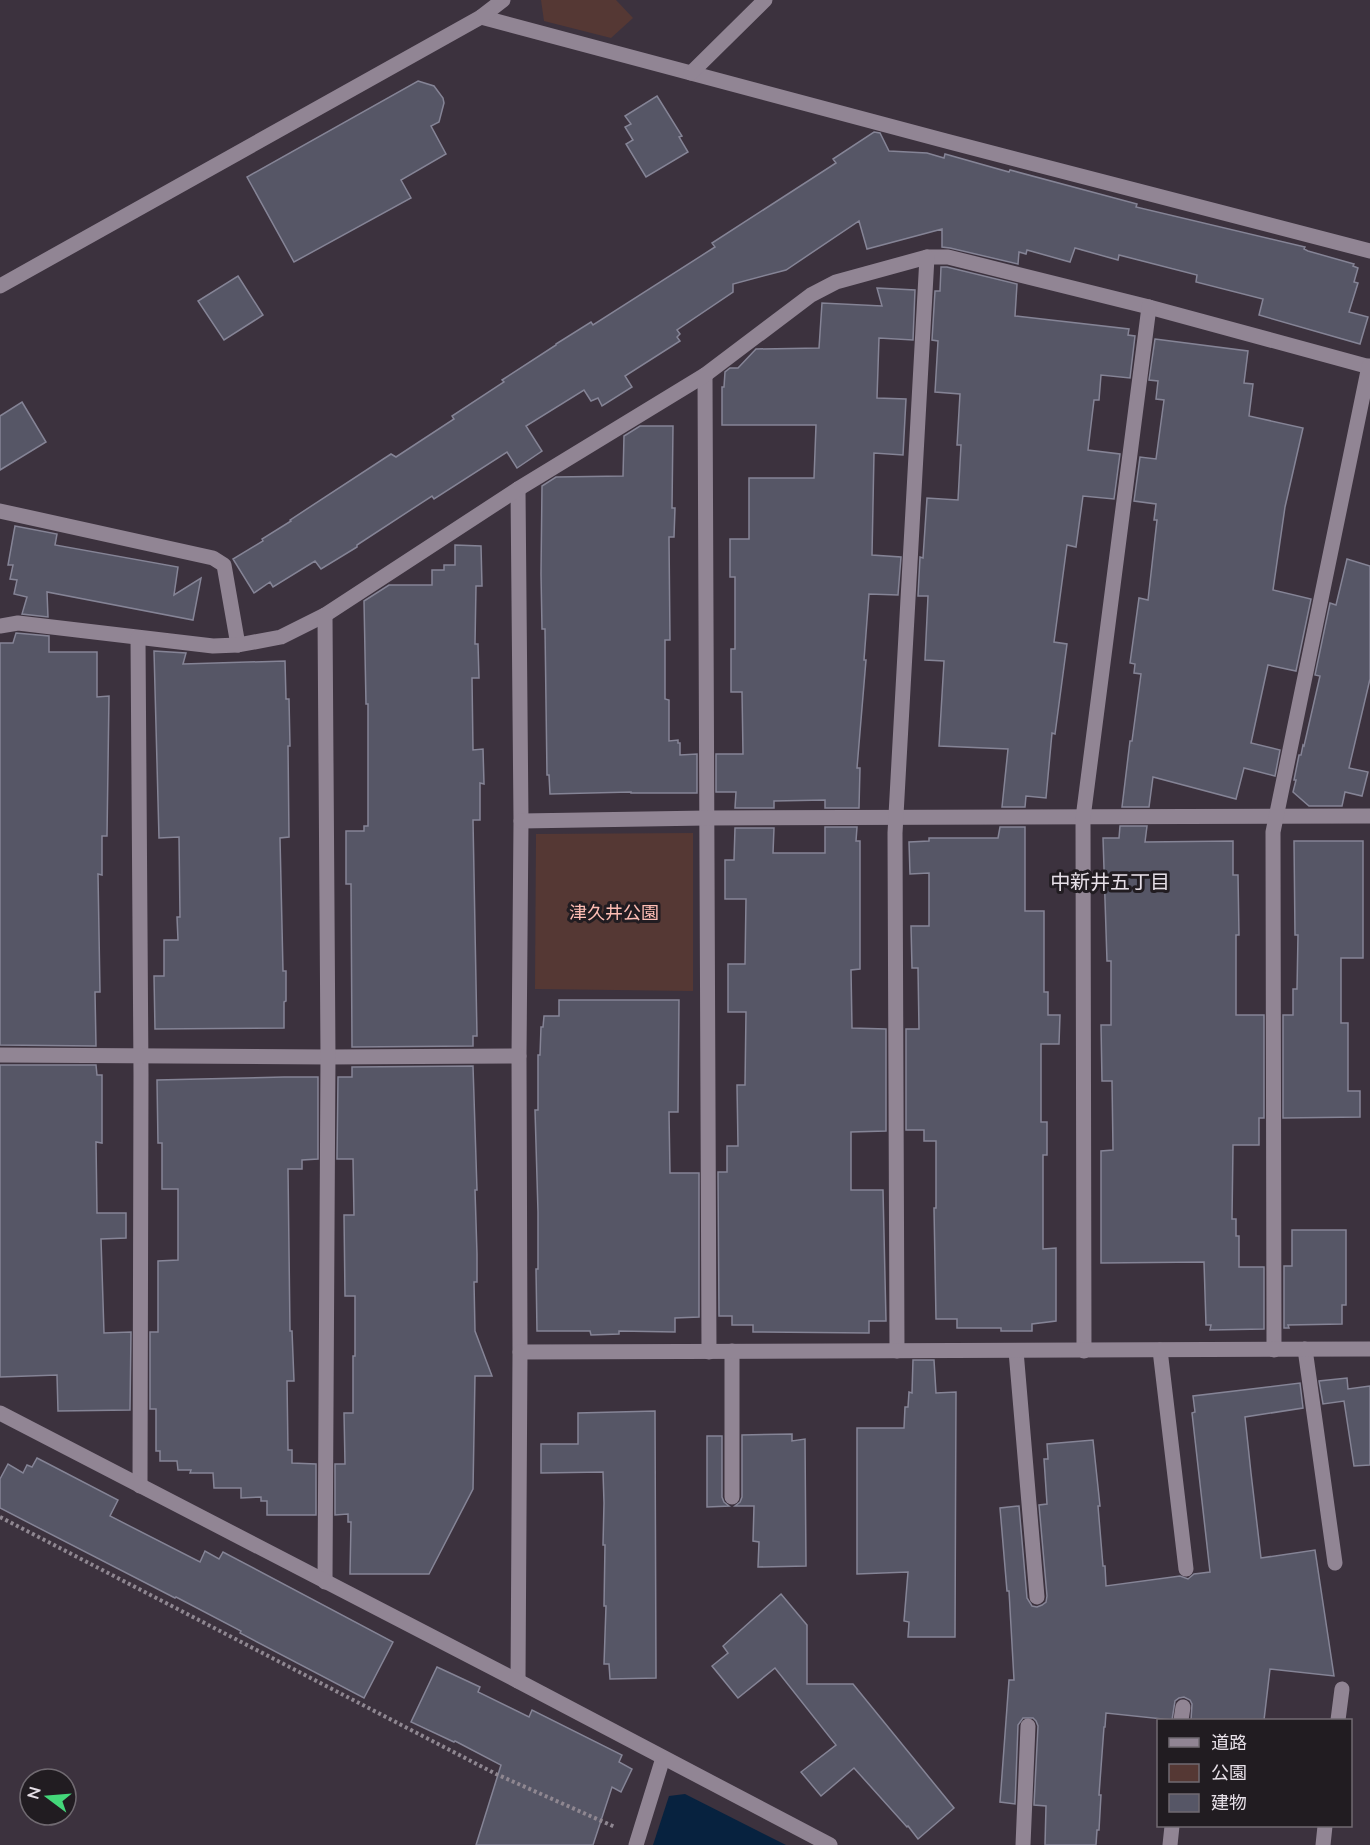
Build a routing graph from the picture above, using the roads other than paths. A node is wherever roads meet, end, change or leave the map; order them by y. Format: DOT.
graph roads {
  1 [pos="503,0"];
  2 [pos="765,0"];
  3 [pos="481,17"];
  4 [pos="691,73"];
  5 [pos="1370,251"];
  6 [pos="927,257"];
  7 [pos="0,286"];
  8 [pos="1149,308"];
  9 [pos="1369,367"];
  10 [pos="705,375"];
  11 [pos="518,489"];
  12 [pos="0,511"];
  13 [pos="325,615"];
  14 [pos="0,626"];
  15 [pos="138,638"];
  16 [pos="238,645"];
  17 [pos="1276,816"];
  18 [pos="1370,816"];
  19 [pos="897,817"];
  20 [pos="707,818"];
  21 [pos="1083,818"];
  22 [pos="521,820"];
  23 [pos="0,1055"];
  24 [pos="141,1056"];
  25 [pos="519,1056"];
  26 [pos="328,1057"];
  27 [pos="1305,1349"];
  28 [pos="1370,1349"];
  29 [pos="1160,1350"];
  30 [pos="1274,1350"];
  31 [pos="732,1351"];
  32 [pos="897,1351"];
  33 [pos="1016,1351"];
  34 [pos="1084,1351"];
  35 [pos="520,1352"];
  36 [pos="709,1352"];
  37 [pos="0,1413"];
  38 [pos="140,1486"];
  39 [pos="732,1497"];
  40 [pos="1335,1563"];
  41 [pos="1186,1569"];
  42 [pos="325,1582"];
  43 [pos="1037,1597"];
  44 [pos="518,1681"];
  45 [pos="1342,1689"];
  46 [pos="1338,1719"];
  47 [pos="1028,1726"];
  48 [pos="663,1758"];
  49 [pos="1172,1827"];
  50 [pos="1325,1827"];
  51 [pos="637,1841"];
  52 [pos="830,1845"];
  53 [pos="1023,1845"];
  54 [pos="1170,1845"];
  55 [pos="1323,1845"];
  1 -- 3 [label="street"];
  2 -- 4 [label="street"];
  3 -- 4 [label="street"];
  3 -- 7 [label="street"];
  4 -- 5 [label="street"];
  6 -- 8 [label="street"];
  6 -- 10 [label="street"];
  6 -- 19 [label="street"];
  8 -- 9 [label="street"];
  8 -- 21 [label="street"];
  9 -- 17 [label="street"];
  10 -- 11 [label="street"];
  10 -- 20 [label="street"];
  11 -- 13 [label="street"];
  11 -- 22 [label="street"];
  12 -- 16 [label="street"];
  13 -- 16 [label="street"];
  13 -- 26 [label="street"];
  14 -- 15 [label="street"];
  15 -- 16 [label="street"];
  15 -- 24 [label="street"];
  17 -- 18 [label="street"];
  17 -- 21 [label="street"];
  17 -- 30 [label="street"];
  19 -- 20 [label="street"];
  19 -- 21 [label="street"];
  19 -- 32 [label="street"];
  20 -- 22 [label="street"];
  20 -- 36 [label="street"];
  21 -- 34 [label="street"];
  22 -- 25 [label="street"];
  23 -- 24 [label="street"];
  24 -- 26 [label="street"];
  24 -- 38 [label="street"];
  25 -- 26 [label="street"];
  25 -- 35 [label="street"];
  26 -- 42 [label="street"];
  27 -- 28 [label="street"];
  27 -- 30 [label="street"];
  27 -- 40 [label="street"];
  29 -- 30 [label="street"];
  29 -- 34 [label="street"];
  29 -- 41 [label="street"];
  31 -- 32 [label="street"];
  31 -- 36 [label="street"];
  31 -- 39 [label="street"];
  32 -- 33 [label="street"];
  33 -- 34 [label="street"];
  33 -- 43 [label="street"];
  35 -- 36 [label="street"];
  35 -- 44 [label="street"];
  37 -- 38 [label="street"];
  38 -- 42 [label="street"];
  42 -- 44 [label="street"];
  44 -- 48 [label="street"];
  45 -- 46 [label="street"];
  47 -- 53 [label="street"];
  48 -- 51 [label="street"];
  48 -- 52 [label="street"];
  49 -- 54 [label="street"];
  50 -- 55 [label="street"];
}
